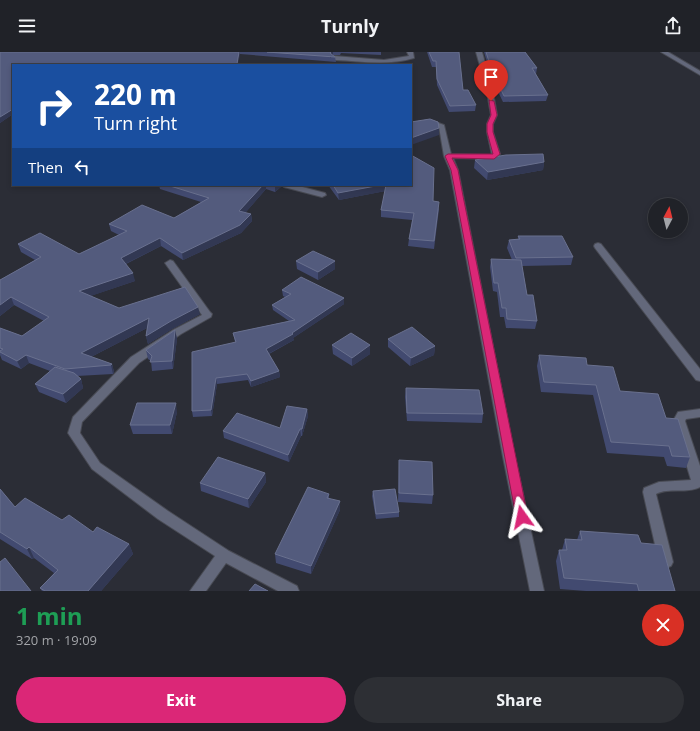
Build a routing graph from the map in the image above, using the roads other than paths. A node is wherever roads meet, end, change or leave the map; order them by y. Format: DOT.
graph roads {
  1 [pos="410,52"];
  2 [pos="479,52"];
  3 [pos="664,52"];
  4 [pos="334,58"];
  5 [pos="700,73"];
  6 [pos="412,124"];
  7 [pos="448,156"];
  8 [pos="291,186"];
  9 [pos="322,194"];
  10 [pos="598,246"];
  11 [pos="170,263"];
  12 [pos="700,377"];
  13 [pos="700,413"];
  14 [pos="224,555"];
  15 [pos="670,576"];
  16 [pos="197,591"];
  17 [pos="292,591"];
  18 [pos="537,591"];
  1 -- 4 [label="street"];
  2 -- 7 [label="street"];
  3 -- 5 [label="street"];
  6 -- 7 [label="street"];
  7 -- 18 [label="street"];
  8 -- 9 [label="street"];
  10 -- 12 [label="street"];
  11 -- 14 [label="street"];
  13 -- 15 [label="street"];
  14 -- 16 [label="street"];
  14 -- 17 [label="street"];
}
